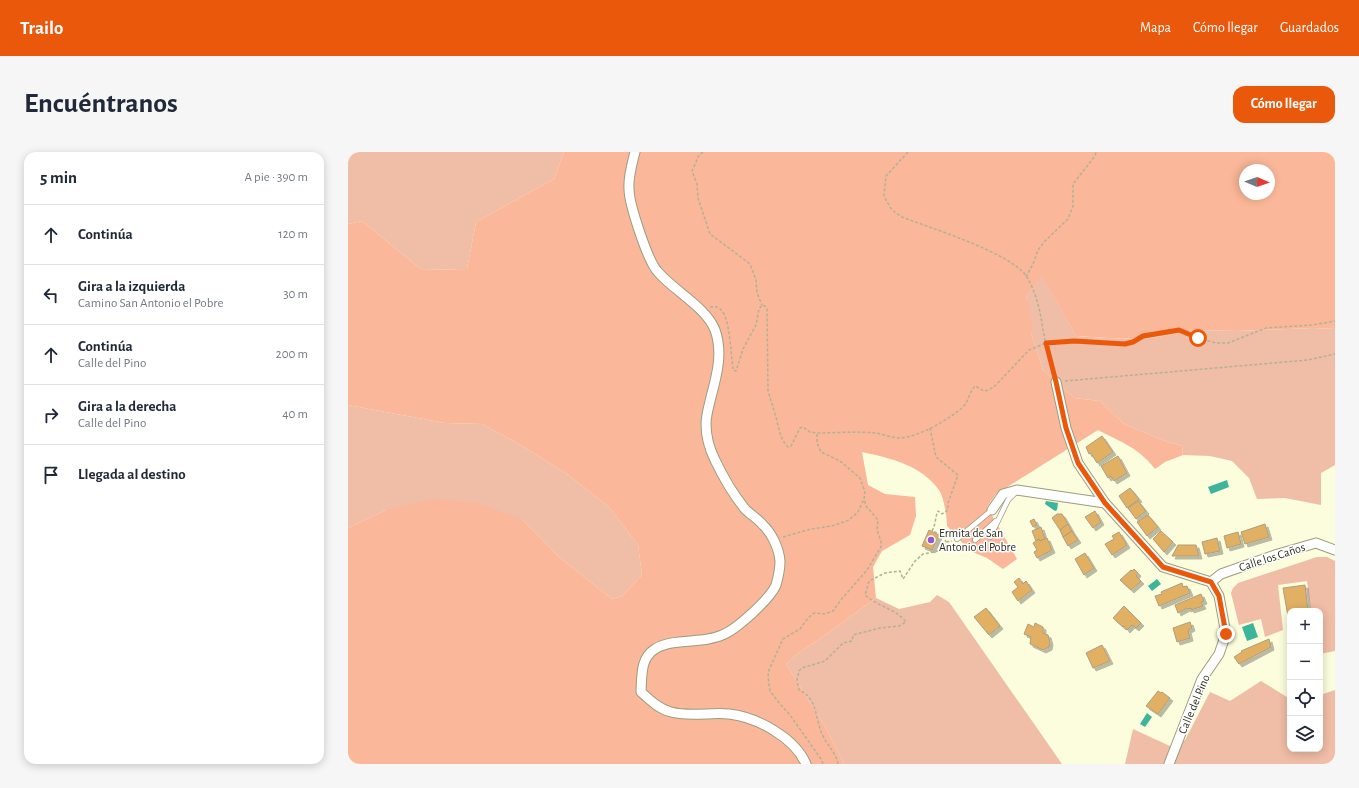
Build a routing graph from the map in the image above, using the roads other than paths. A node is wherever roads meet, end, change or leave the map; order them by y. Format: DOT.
graph roads {
  1 [pos="635,152"];
  2 [pos="1056,382"];
  3 [pos="1017,490"];
  4 [pos="1105,503"];
  5 [pos="992,510"];
  6 [pos="997,520"];
  7 [pos="990,537"];
  8 [pos="957,539"];
  9 [pos="975,540"];
  10 [pos="1335,550"];
  11 [pos="1211,582"];
  12 [pos="806,764"];
  13 [pos="1169,764"];
  1 -- 12 [label="street"];
  2 -- 4 [label="street"];
  3 -- 4 [label="street"];
  3 -- 5 [label="street"];
  3 -- 6 [label="lane"];
  4 -- 11 [label="street"];
  5 -- 8 [label="lane"];
  6 -- 7 [label="lane"];
  6 -- 9 [label="lane"];
  10 -- 11 [label="street, Calle los Caños"];
  11 -- 13 [label="street, Calle del Pino"];
}
